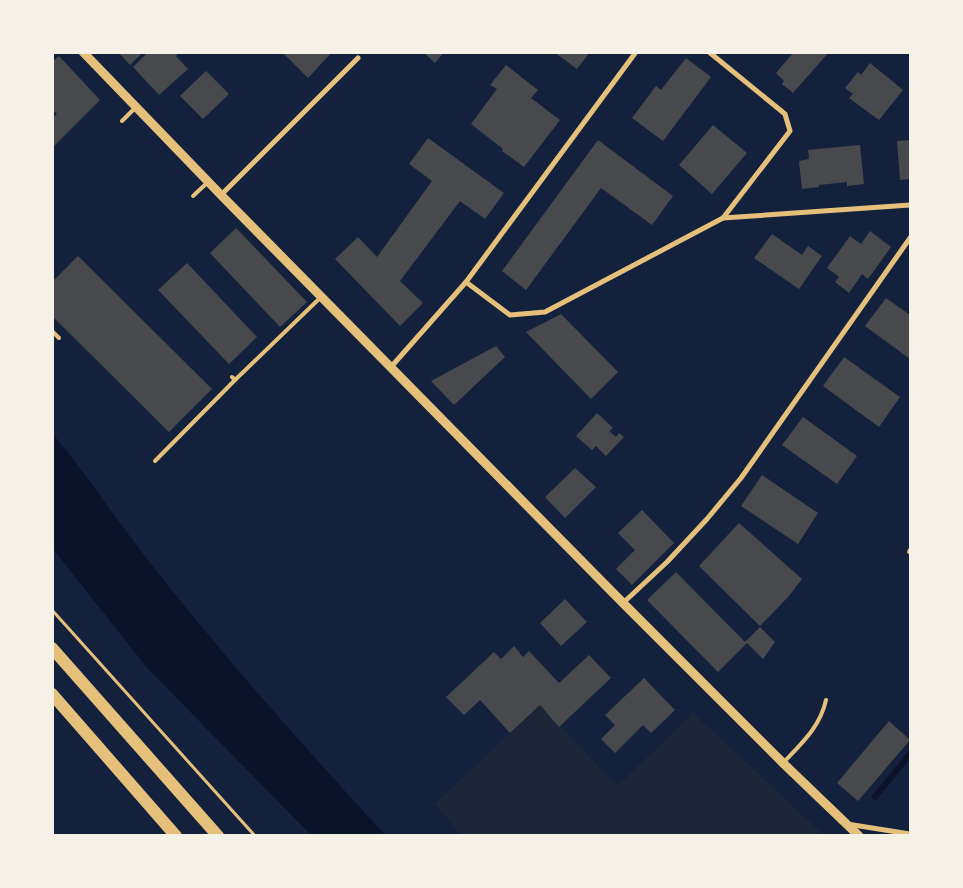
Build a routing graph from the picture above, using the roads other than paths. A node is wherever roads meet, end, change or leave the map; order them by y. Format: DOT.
graph roads {
  1 [pos="83,52"];
  2 [pos="636,52"];
  3 [pos="709,52"];
  4 [pos="358,58"];
  5 [pos="136,107"];
  6 [pos="122,121"];
  7 [pos="208,182"];
  8 [pos="221,195"];
  9 [pos="193,196"];
  10 [pos="910,205"];
  11 [pos="723,218"];
  12 [pos="910,238"];
  13 [pos="466,282"];
  14 [pos="321,296"];
  15 [pos="52,331"];
  16 [pos="59,338"];
  17 [pos="391,367"];
  18 [pos="155,461"];
  19 [pos="623,603"];
  20 [pos="52,648"];
  21 [pos="52,694"];
  22 [pos="826,700"];
  23 [pos="783,763"];
  24 [pos="845,823"];
  25 [pos="910,834"];
  26 [pos="176,836"];
  27 [pos="218,836"];
  28 [pos="859,836"];
  1 -- 5 [label="street"];
  2 -- 13 [label="street"];
  3 -- 11 [label="street"];
  4 -- 8 [label="street"];
  5 -- 6 [label="lane"];
  5 -- 7 [label="street"];
  7 -- 8 [label="street"];
  7 -- 9 [label="lane"];
  8 -- 14 [label="street"];
  10 -- 11 [label="street"];
  11 -- 13 [label="street"];
  12 -- 19 [label="street"];
  13 -- 17 [label="street"];
  14 -- 17 [label="street"];
  14 -- 18 [label="lane"];
  15 -- 16 [label="lane"];
  17 -- 19 [label="street"];
  19 -- 23 [label="street"];
  20 -- 27 [label="main road"];
  21 -- 26 [label="main road"];
  22 -- 23 [label="lane"];
  23 -- 24 [label="street"];
  24 -- 25 [label="street"];
  24 -- 28 [label="street"];
}
